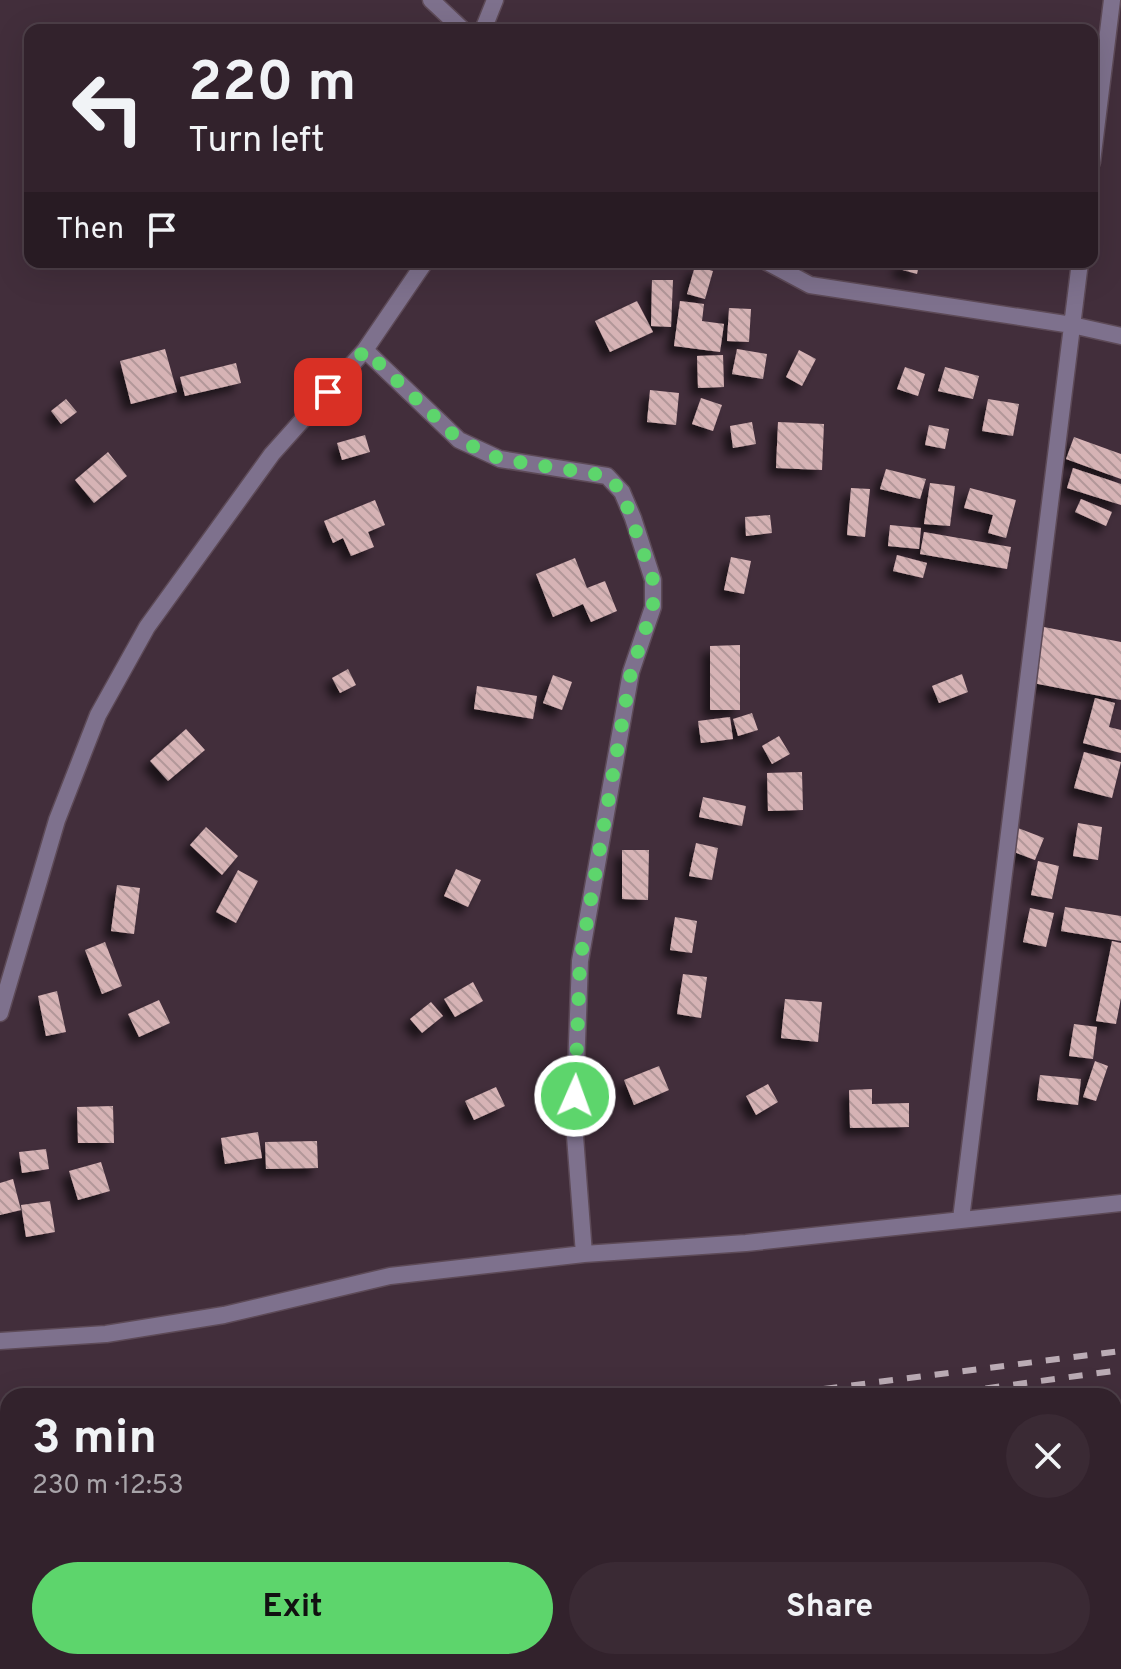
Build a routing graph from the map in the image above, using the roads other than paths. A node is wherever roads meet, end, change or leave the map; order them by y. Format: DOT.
graph roads {
  1 [pos="431,0"];
  2 [pos="495,0"];
  3 [pos="1112,0"];
  4 [pos="457,24"];
  5 [pos="485,24"];
  6 [pos="1098,113"];
  7 [pos="421,268"];
  8 [pos="778,268"];
  9 [pos="1079,268"];
  10 [pos="1072,325"];
  11 [pos="1121,336"];
  12 [pos="365,350"];
  13 [pos="0,1013"];
  14 [pos="1121,1203"];
  15 [pos="961,1219"];
  16 [pos="584,1254"];
  17 [pos="0,1341"];
  1 -- 4 [label="street"];
  2 -- 5 [label="street"];
  3 -- 6 [label="street"];
  7 -- 12 [label="street"];
  8 -- 10 [label="street"];
  9 -- 10 [label="street"];
  10 -- 11 [label="street"];
  10 -- 15 [label="street"];
  12 -- 13 [label="street"];
  12 -- 16 [label="street"];
  14 -- 15 [label="street"];
  15 -- 16 [label="street"];
  16 -- 17 [label="street"];
}
